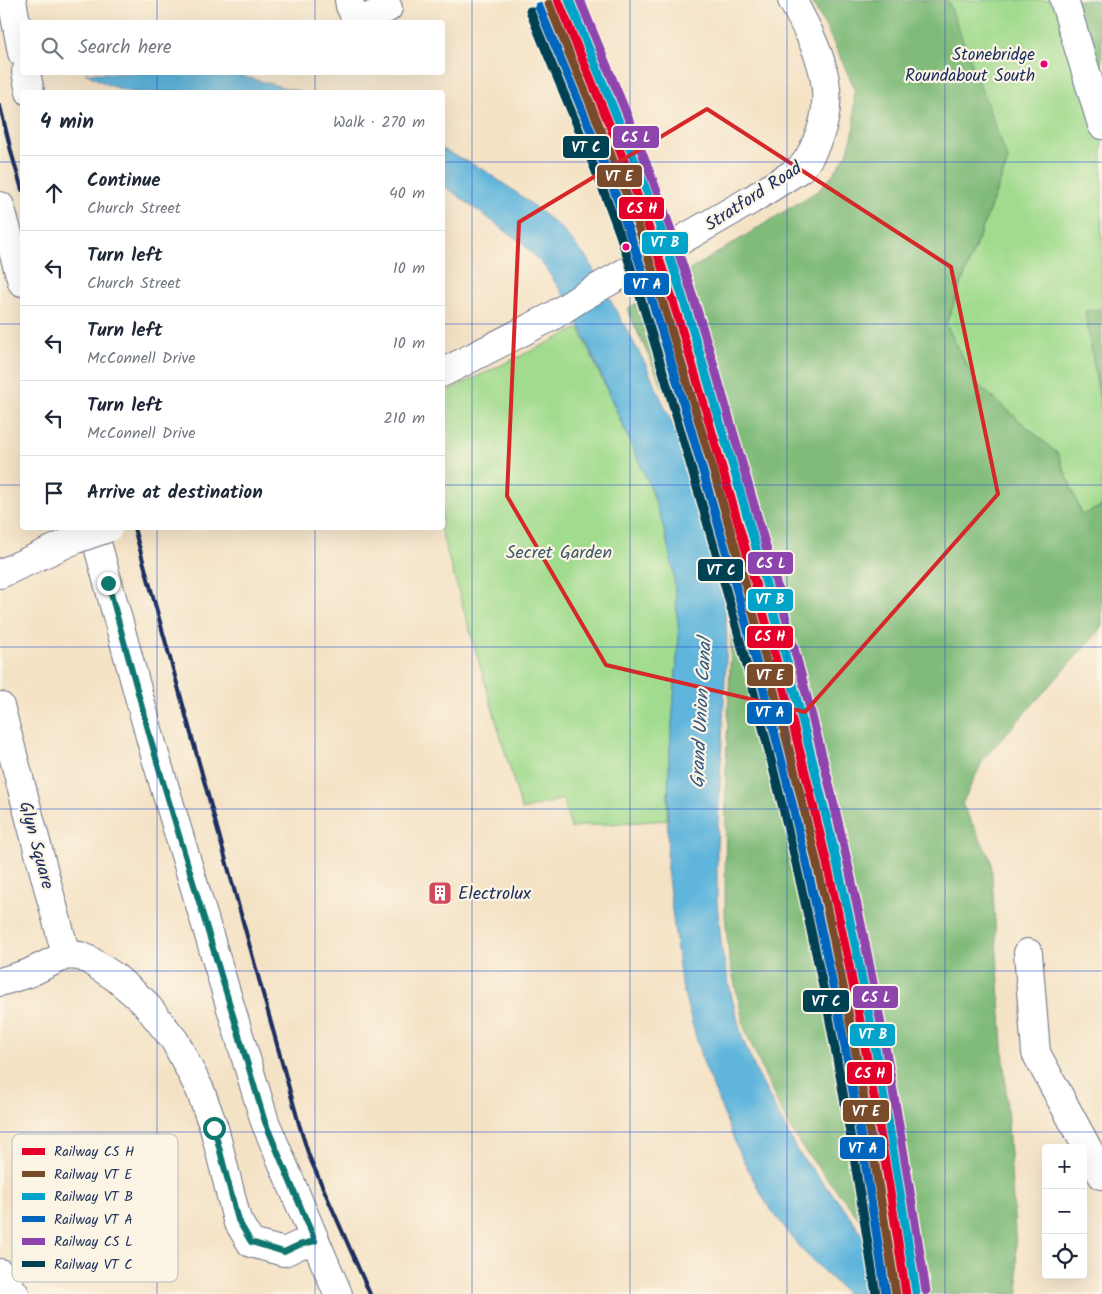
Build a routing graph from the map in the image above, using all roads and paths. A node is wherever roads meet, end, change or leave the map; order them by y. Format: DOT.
graph roads {
  1 [pos="349,0"];
  2 [pos="792,0"];
  3 [pos="1064,0"];
  4 [pos="12,2"];
  5 [pos="388,8"];
  6 [pos="357,20"];
  7 [pos="362,20"];
  8 [pos="20,44"];
  9 [pos="27,75"];
  10 [pos="30,90"];
  11 [pos="1102,125"];
  12 [pos="0,206"];
  13 [pos="20,275"];
  14 [pos="445,371"];
  15 [pos="94,530"];
  16 [pos="102,530"];
  17 [pos="0,574"];
  18 [pos="0,706"];
  19 [pos="1028,953"];
  20 [pos="66,955"];
  21 [pos="0,982"];
  22 [pos="1102,1175"];
  23 [pos="315,1241"];
  24 [pos="0,1274"];
  25 [pos="15,1294"];
  26 [pos="338,1294"];
  1 -- 6 [label="street"];
  2 -- 14 [label="street, Stratford Road"];
  3 -- 11 [label="street"];
  4 -- 8 [label="street"];
  5 -- 7 [label="street"];
  9 -- 10 [label="street"];
  12 -- 13 [label="street"];
  15 -- 23 [label="street"];
  16 -- 17 [label="street, bridge"];
  18 -- 20 [label="street, Glyn Square"];
  19 -- 22 [label="street"];
  20 -- 21 [label="street"];
  20 -- 23 [label="street"];
  23 -- 26 [label="street"];
  24 -- 25 [label="street"];
}
